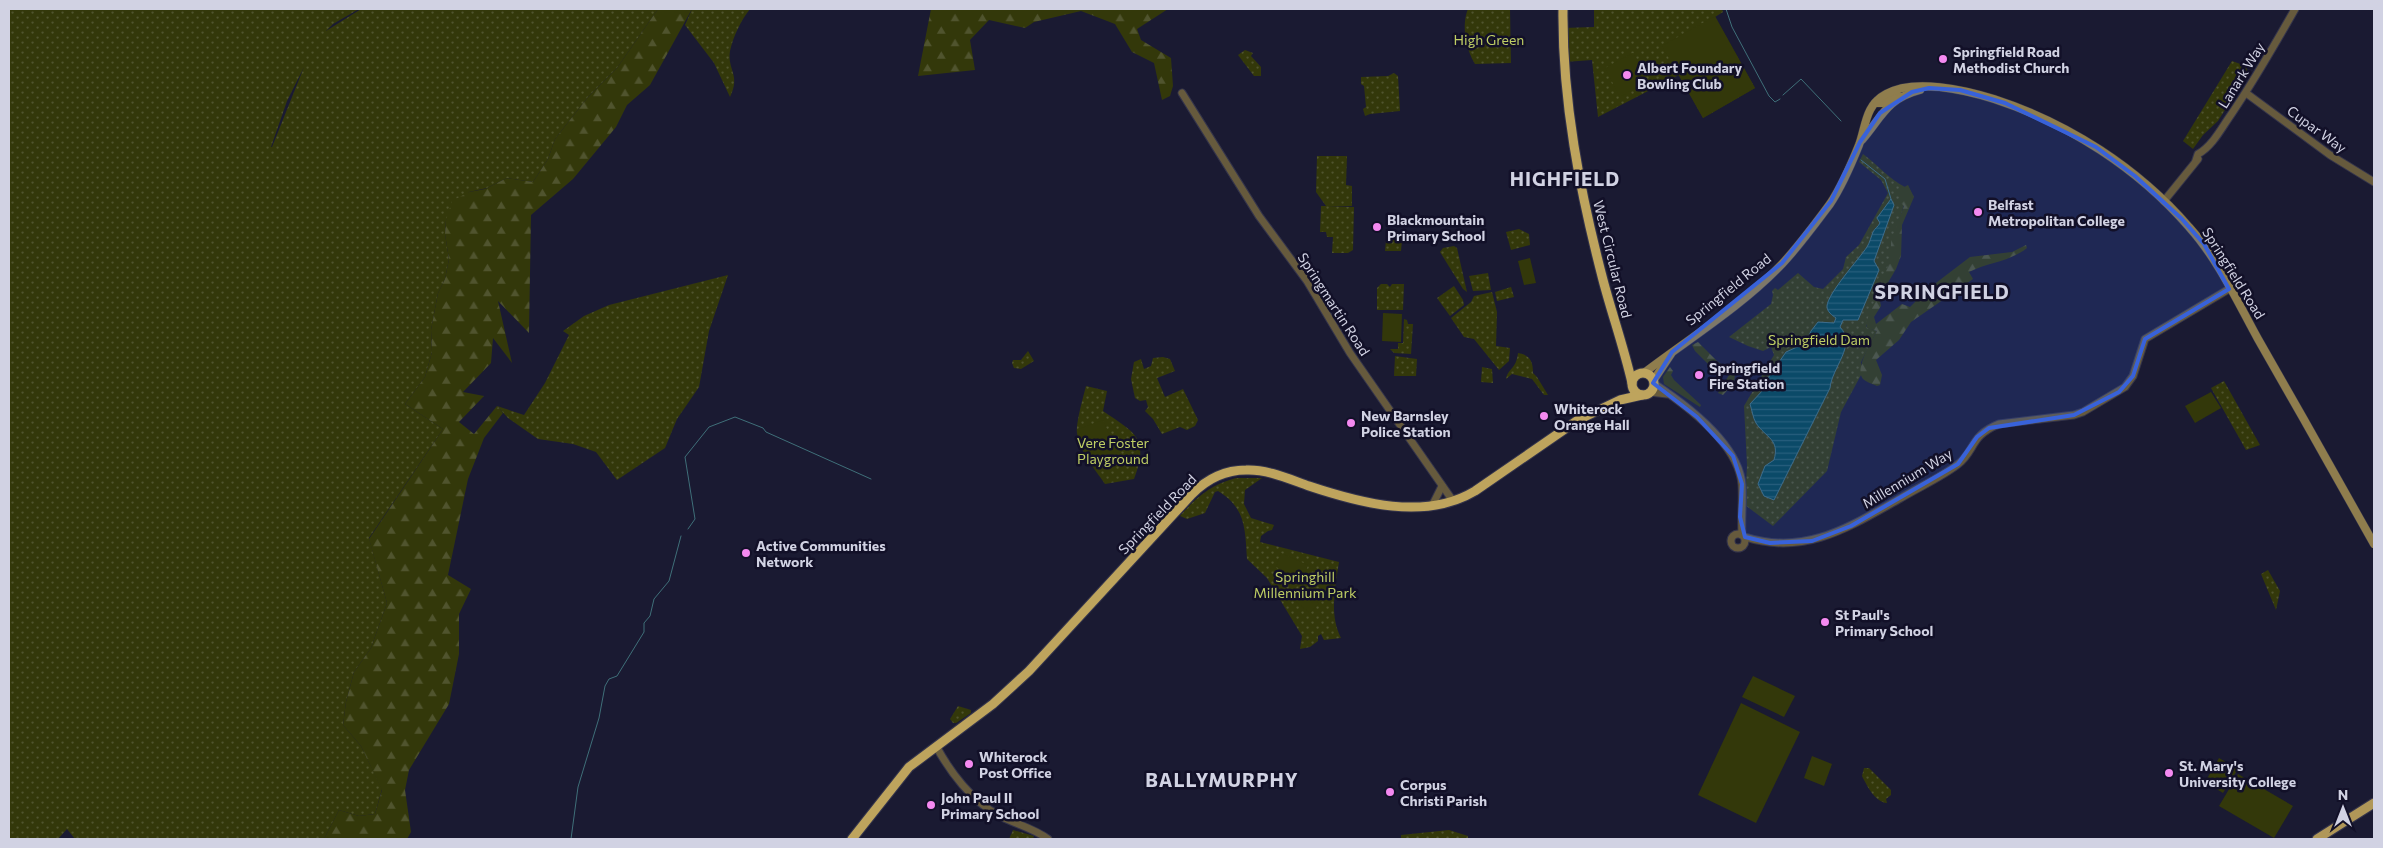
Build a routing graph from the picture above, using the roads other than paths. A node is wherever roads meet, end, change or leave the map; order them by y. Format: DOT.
graph roads {
  1 [pos="1563,9"];
  2 [pos="2295,9"];
  3 [pos="1929,88"];
  4 [pos="1182,92"];
  5 [pos="1912,92"];
  6 [pos="2246,92"];
  7 [pos="1875,103"];
  8 [pos="1860,142"];
  9 [pos="2374,182"];
  10 [pos="2164,201"];
  11 [pos="2229,288"];
  12 [pos="1672,352"];
  13 [pos="1628,366"];
  14 [pos="1642,373"];
  15 [pos="1653,382"];
  16 [pos="1632,384"];
  17 [pos="1646,394"];
  18 [pos="1667,394"];
  19 [pos="1620,400"];
  20 [pos="1442,486"];
  21 [pos="1453,501"];
  22 [pos="1433,504"];
  23 [pos="2374,544"];
  24 [pos="936,746"];
  25 [pos="2374,803"];
  26 [pos="852,839"];
  27 [pos="1048,839"];
  28 [pos="2317,839"];
  1 -- 13 [label="highway, West Circular Road"];
  2 -- 6 [label="street, Lanark Way"];
  3 -- 5 [label="main road, Springfield Road"];
  3 -- 7 [label="main road, Springfield Road"];
  3 -- 10 [label="main road, Springfield Road"];
  4 -- 20 [label="street, Springmartin Road"];
  5 -- 7 [label="main road"];
  5 -- 8 [label="main road, Springfield Road"];
  6 -- 9 [label="street, Cupar Way"];
  6 -- 10 [label="street, Lanark Way"];
  7 -- 8 [label="main road, Springfield Road"];
  8 -- 12 [label="main road, Springfield Road"];
  10 -- 11 [label="main road, Springfield Road"];
  11 -- 18 [label="street, Millennium Way"];
  11 -- 23 [label="main road, Springfield Road"];
  12 -- 14 [label="main road, Springfield Road"];
  12 -- 15 [label="main road, Springfield Road"];
  13 -- 14 [label="highway"];
  13 -- 16 [label="highway, West Circular Road"];
  14 -- 15 [label="highway"];
  14 -- 16 [label="highway"];
  15 -- 17 [label="highway"];
  15 -- 18 [label="street"];
  16 -- 17 [label="highway"];
  16 -- 19 [label="highway, Springfield Road"];
  17 -- 18 [label="street"];
  17 -- 19 [label="highway, Springfield Road"];
  19 -- 21 [label="highway, Springfield Road"];
  20 -- 21 [label="street, Springmartin Road"];
  20 -- 22 [label="street"];
  21 -- 22 [label="highway, Springfield Road"];
  22 -- 24 [label="highway, Springfield Road"];
  24 -- 26 [label="highway, Springfield Road"];
  24 -- 27 [label="street"];
  25 -- 28 [label="main road"];
}
